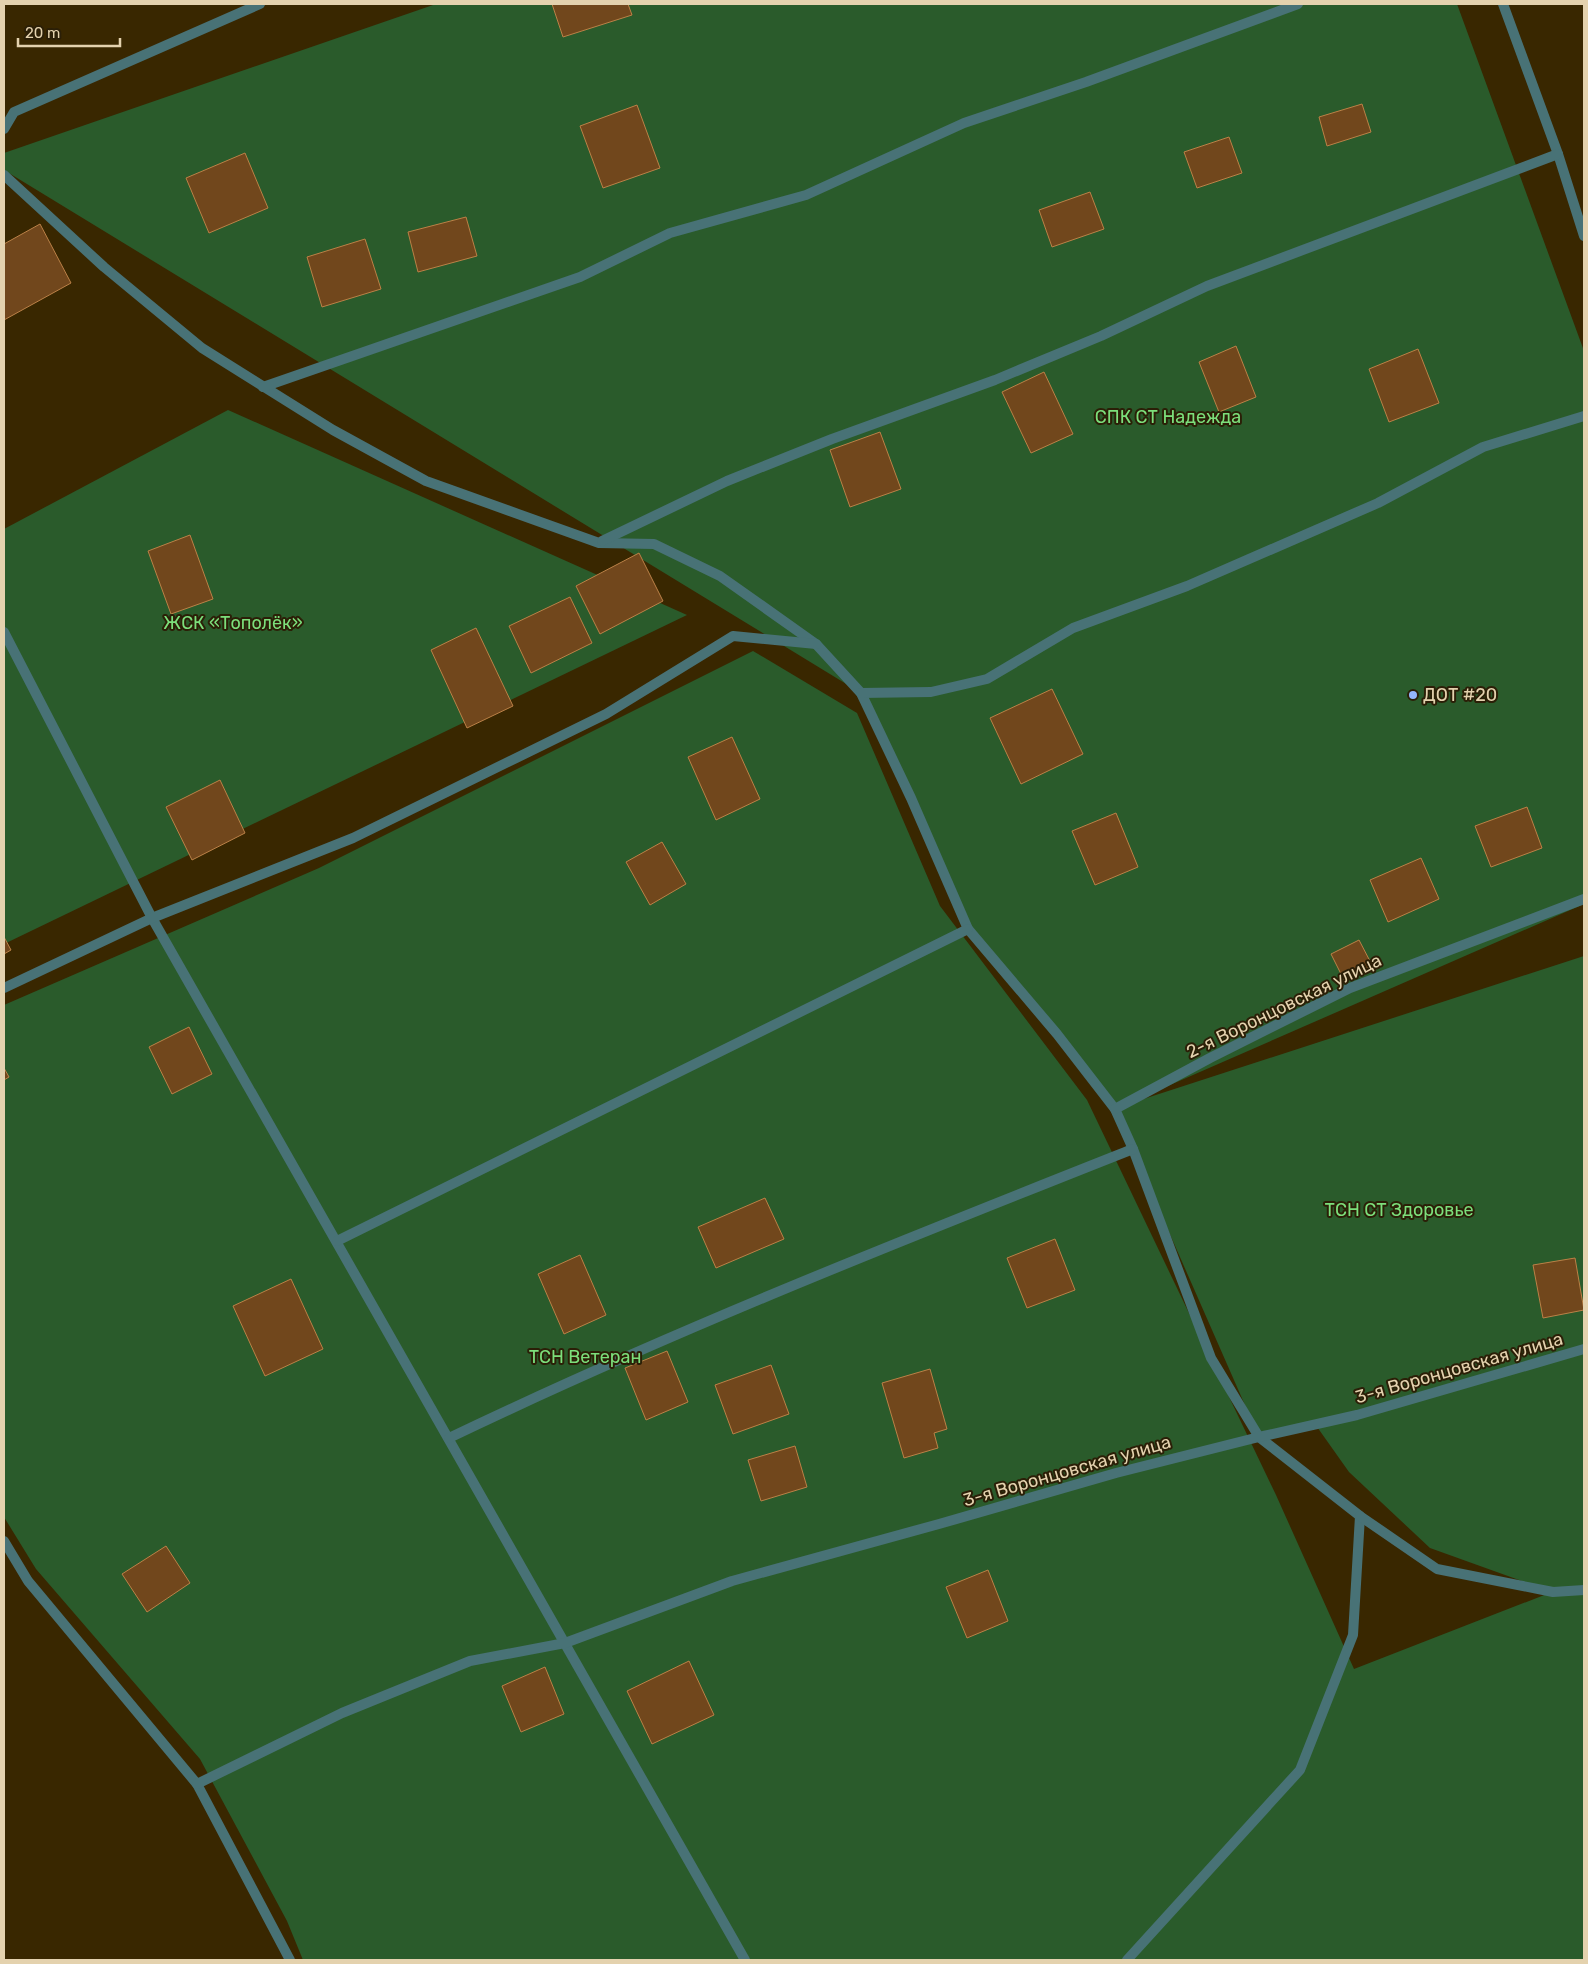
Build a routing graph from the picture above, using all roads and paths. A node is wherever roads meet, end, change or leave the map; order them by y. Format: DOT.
graph roads {
  1 [pos="260,4"];
  2 [pos="1298,4"];
  3 [pos="1503,4"];
  4 [pos="4,129"];
  5 [pos="1558,154"];
  6 [pos="4,175"];
  7 [pos="1584,236"];
  8 [pos="263,387"];
  9 [pos="1584,416"];
  10 [pos="599,543"];
  11 [pos="4,632"];
  12 [pos="816,644"];
  13 [pos="861,693"];
  14 [pos="1584,898"];
  15 [pos="152,918"];
  16 [pos="968,929"];
  17 [pos="4,988"];
  18 [pos="1115,1109"];
  19 [pos="1133,1149"];
  20 [pos="337,1242"];
  21 [pos="1584,1349"];
  22 [pos="1259,1437"];
  23 [pos="449,1438"];
  24 [pos="1360,1516"];
  25 [pos="4,1541"];
  26 [pos="1584,1590"];
  27 [pos="565,1643"];
  28 [pos="197,1784"];
  29 [pos="290,1960"];
  30 [pos="744,1960"];
  31 [pos="1127,1960"];
  1 -- 4 [label="lane"];
  2 -- 8 [label="lane"];
  3 -- 5 [label="lane"];
  5 -- 7 [label="lane"];
  5 -- 10 [label="lane"];
  6 -- 8 [label="lane"];
  8 -- 10 [label="lane"];
  9 -- 13 [label="lane"];
  10 -- 12 [label="lane"];
  11 -- 15 [label="lane"];
  12 -- 13 [label="lane"];
  12 -- 15 [label="lane"];
  13 -- 16 [label="lane"];
  14 -- 18 [label="lane, 2-я Воронцовская улица"];
  15 -- 17 [label="lane"];
  15 -- 20 [label="lane"];
  16 -- 18 [label="lane"];
  16 -- 20 [label="lane"];
  18 -- 19 [label="lane"];
  19 -- 22 [label="lane"];
  19 -- 23 [label="lane"];
  20 -- 23 [label="lane"];
  21 -- 22 [label="lane, 3-я Воронцовская улица"];
  22 -- 24 [label="lane"];
  22 -- 27 [label="lane, 3-я Воронцовская улица"];
  23 -- 27 [label="lane"];
  24 -- 26 [label="lane"];
  24 -- 31 [label="lane"];
  25 -- 28 [label="lane"];
  27 -- 28 [label="lane, 3-я Воронцовская улица"];
  27 -- 30 [label="lane"];
  28 -- 29 [label="lane"];
}
